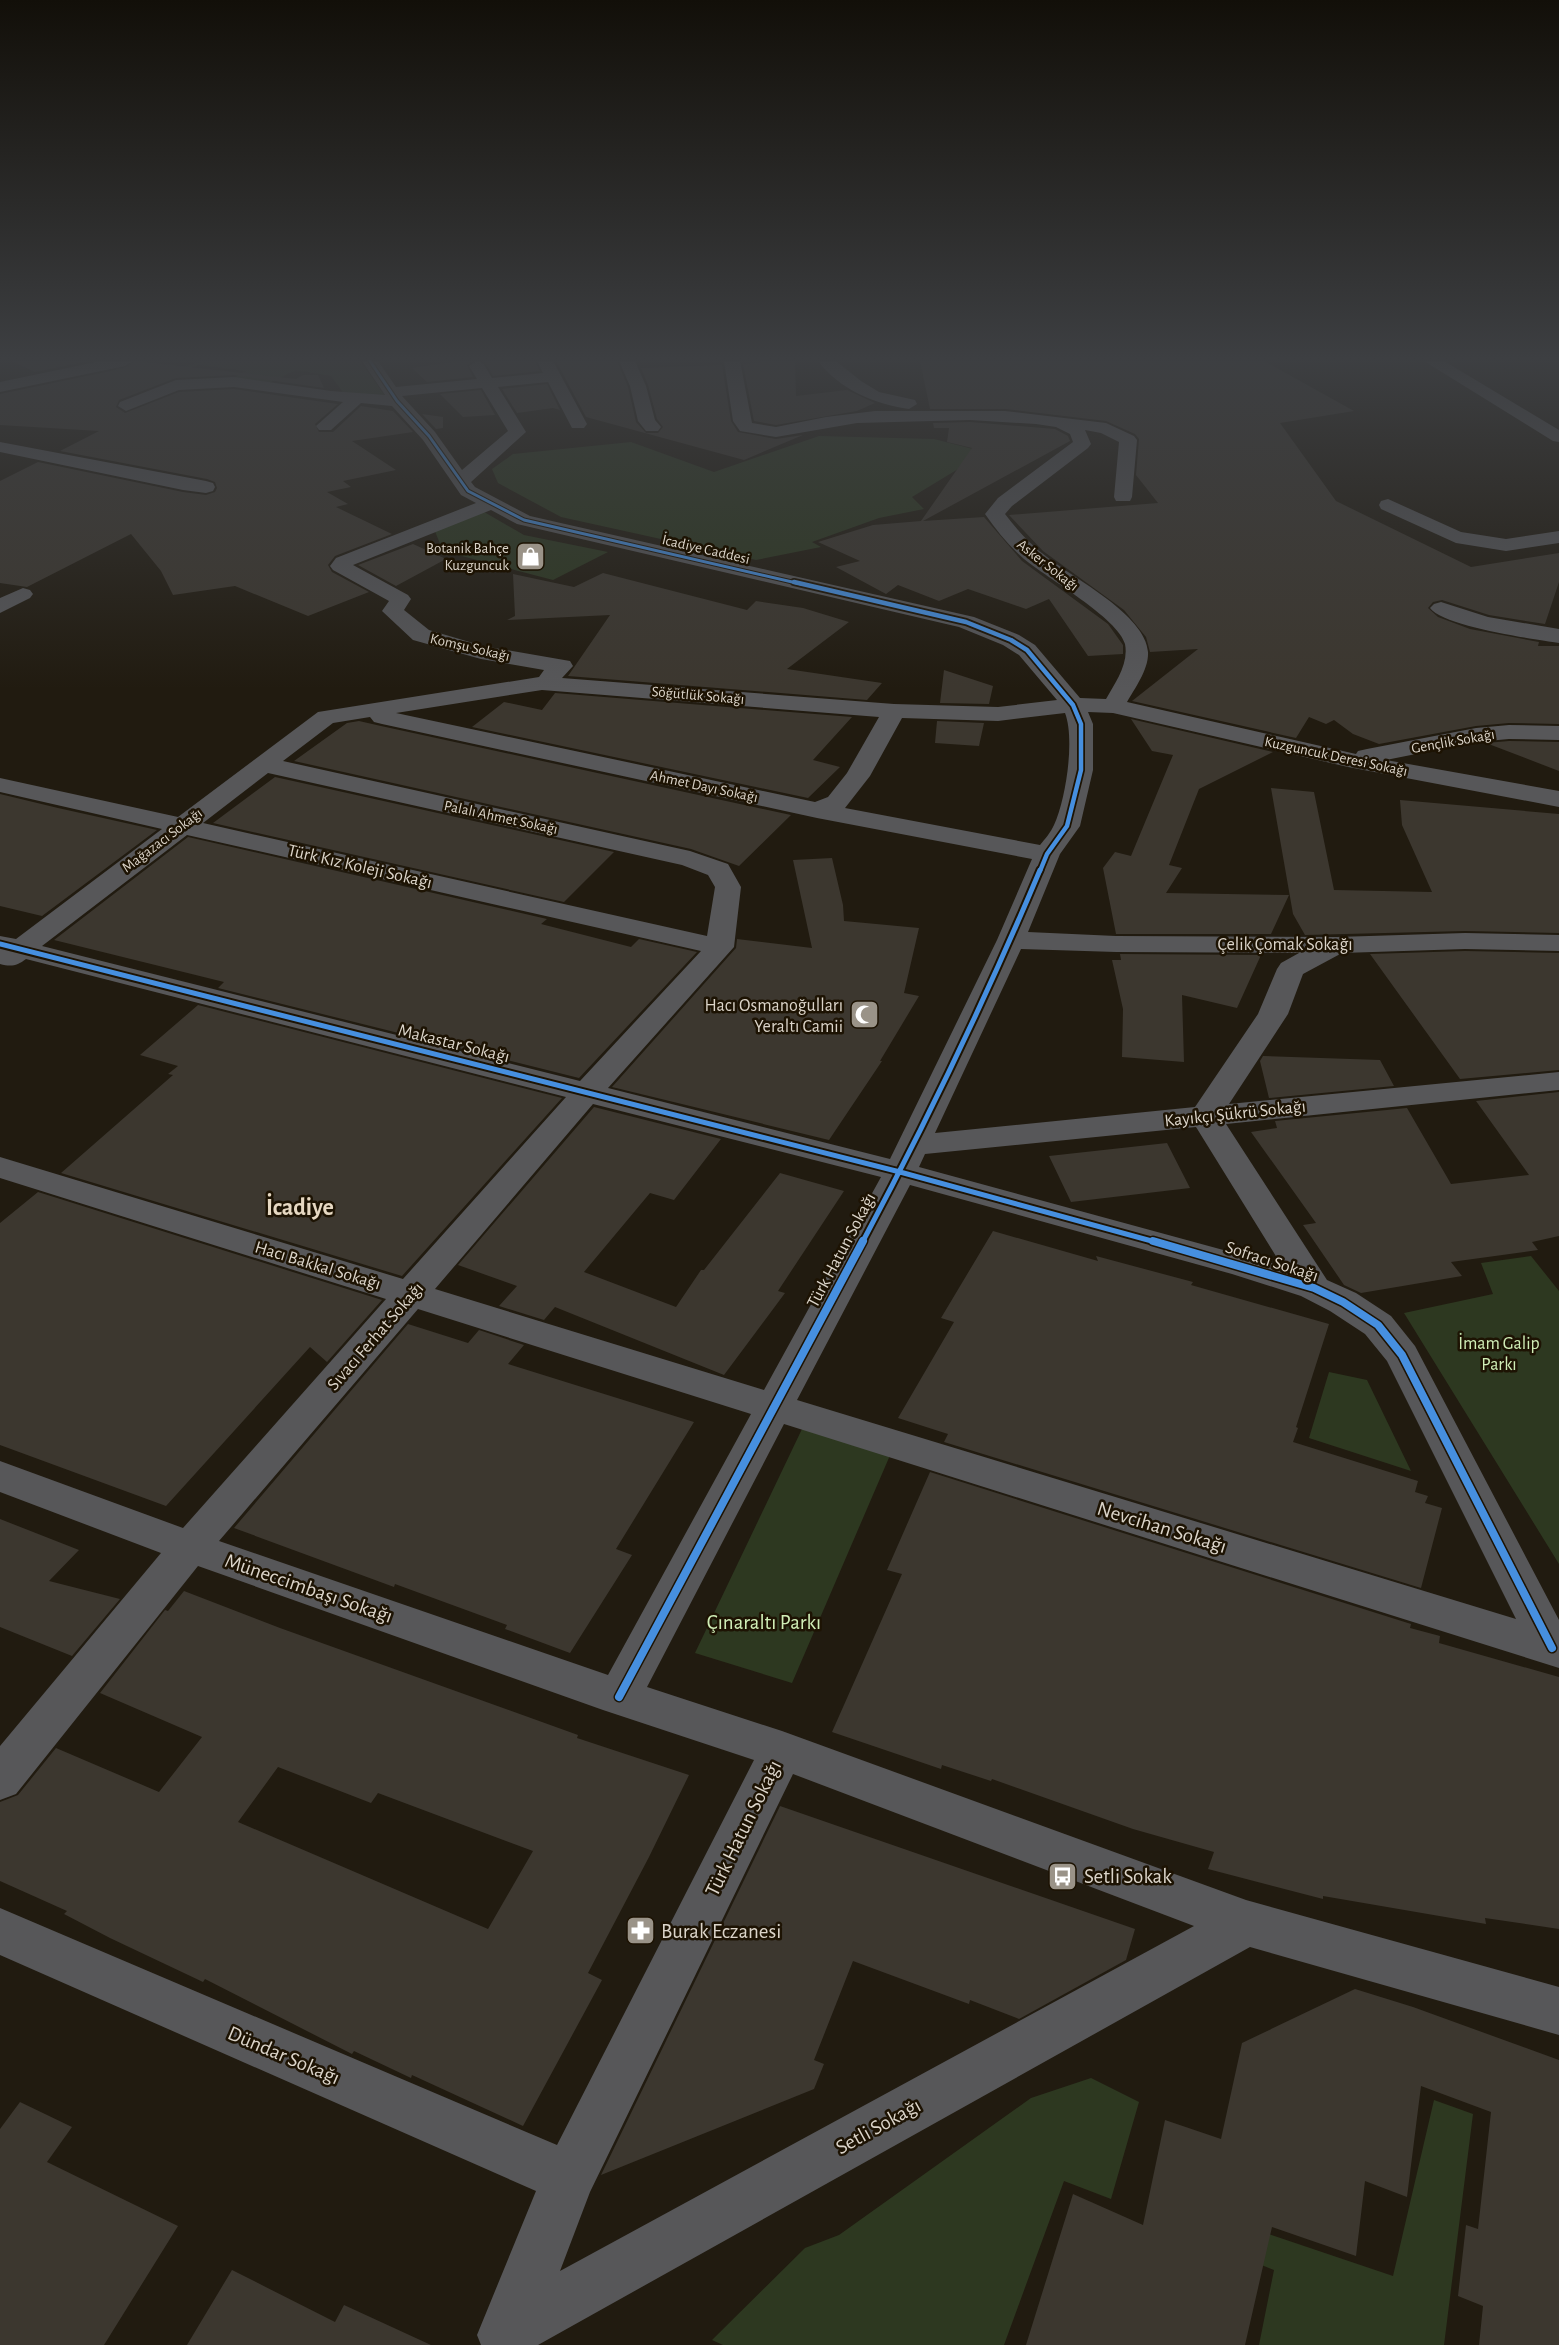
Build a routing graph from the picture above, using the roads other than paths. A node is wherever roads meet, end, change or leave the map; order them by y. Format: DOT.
graph roads {
  1 [pos="119,470"];
  2 [pos="453,470"];
  3 [pos="473,470"];
  4 [pos="1046,470"];
  5 [pos="1126,470"];
  6 [pos="461,481"];
  7 [pos="206,487"];
  8 [pos="1124,498"];
  9 [pos="493,503"];
  10 [pos="1388,505"];
  11 [pos="1559,537"];
  12 [pos="0,590"];
  13 [pos="0,607"];
  14 [pos="1441,608"];
  15 [pos="1559,636"];
  16 [pos="542,683"];
  17 [pos="1073,705"];
  18 [pos="1113,706"];
  19 [pos="894,711"];
  20 [pos="362,713"];
  21 [pos="326,717"];
  22 [pos="1559,733"];
  23 [pos="1348,760"];
  24 [pos="262,764"];
  25 [pos="0,785"];
  26 [pos="1559,800"];
  27 [pos="817,810"];
  28 [pos="182,825"];
  29 [pos="1047,854"];
  30 [pos="1011,940"];
  31 [pos="1559,944"];
  32 [pos="1337,945"];
  33 [pos="720,947"];
  34 [pos="7,952"];
  35 [pos="1559,1081"];
  36 [pos="587,1092"];
  37 [pos="1205,1116"];
  38 [pos="906,1159"];
  39 [pos="0,1167"];
  40 [pos="1314,1288"];
  41 [pos="412,1295"];
  42 [pos="773,1405"];
  43 [pos="0,1476"];
  44 [pos="190,1547"];
  45 [pos="1555,1649"];
  46 [pos="619,1696"];
  47 [pos="782,1750"];
  48 [pos="0,1780"];
  49 [pos="1246,1923"];
  50 [pos="0,1931"];
  51 [pos="1559,2011"];
  52 [pos="569,2178"];
  53 [pos="506,2337"];
  1 -- 7 [label="street"];
  2 -- 6 [label="street, İcadiye Caddesi"];
  3 -- 6 [label="street"];
  4 -- 18 [label="street, Asker Sokağı"];
  5 -- 8 [label="street"];
  6 -- 9 [label="street, İcadiye Caddesi"];
  9 -- 16 [label="street, Komşu Sokağı"];
  9 -- 17 [label="street, İcadiye Caddesi"];
  10 -- 11 [label="street"];
  12 -- 13 [label="street"];
  14 -- 15 [label="street"];
  16 -- 19 [label="street, Söğütlük Sokağı"];
  16 -- 20 [label="street, Söğütlük Sokağı"];
  17 -- 18 [label="street"];
  17 -- 19 [label="street, Söğütlük Sokağı"];
  17 -- 29 [label="street, Türk Hatun Sokağı"];
  18 -- 23 [label="street, Kuzguncuk Deresi Sokağı"];
  19 -- 27 [label="street"];
  20 -- 21 [label="street, Söğütlük Sokağı"];
  20 -- 27 [label="street, Ahmet Dayı Sokağı"];
  21 -- 24 [label="street, Mağazacı Sokağı"];
  22 -- 23 [label="street, Gençlik Sokağı"];
  23 -- 26 [label="street, Kuzguncuk Deresi Sokağı"];
  24 -- 28 [label="street, Mağazacı Sokağı"];
  24 -- 33 [label="street, Palalı Ahmet Sokağı"];
  25 -- 28 [label="street, Türk Kız Koleji Sokağı"];
  27 -- 29 [label="street, Ahmet Dayı Sokağı"];
  28 -- 33 [label="street, Türk Kız Koleji Sokağı"];
  28 -- 34 [label="street, Mağazacı Sokağı"];
  29 -- 30 [label="street, Türk Hatun Sokağı"];
  30 -- 32 [label="street, Çelik Çomak Sokağı"];
  30 -- 38 [label="street, Türk Hatun Sokağı"];
  31 -- 32 [label="street, Çelik Çomak Sokağı"];
  32 -- 37 [label="street"];
  33 -- 36 [label="street, Sıvacı Ferhat Sokağı"];
  34 -- 36 [label="street, Makastar Sokağı"];
  35 -- 37 [label="street, Kayıkçı Şükrü Sokağı"];
  36 -- 38 [label="street, Makastar Sokağı"];
  36 -- 41 [label="street, Sıvacı Ferhat Sokağı"];
  37 -- 38 [label="street, Kayıkçı Şükrü Sokağı"];
  37 -- 40 [label="street"];
  38 -- 40 [label="street, Sofracı Sokağı"];
  38 -- 42 [label="street, Türk Hatun Sokağı"];
  39 -- 41 [label="street, Hacı Bakkal Sokağı"];
  40 -- 45 [label="street, Sofracı Sokağı"];
  41 -- 42 [label="street, Hacı Bakkal Sokağı"];
  41 -- 44 [label="street, Sıvacı Ferhat Sokağı"];
  42 -- 45 [label="street, Nevcihan Sokağı"];
  42 -- 46 [label="street, Türk Hatun Sokağı"];
  43 -- 44 [label="street, Müneccimbaşı Sokağı"];
  44 -- 46 [label="street, Müneccimbaşı Sokağı"];
  44 -- 48 [label="street, Sıvacı Ferhat Sokağı"];
  46 -- 47 [label="street, Türk Hatun Sokağı"];
  47 -- 49 [label="street"];
  47 -- 52 [label="street, Türk Hatun Sokağı"];
  49 -- 51 [label="street"];
  49 -- 53 [label="street, Setli Sokağı"];
  50 -- 52 [label="street, Dündar Sokağı"];
  52 -- 53 [label="street, Türk Hatun Sokağı"];
}
